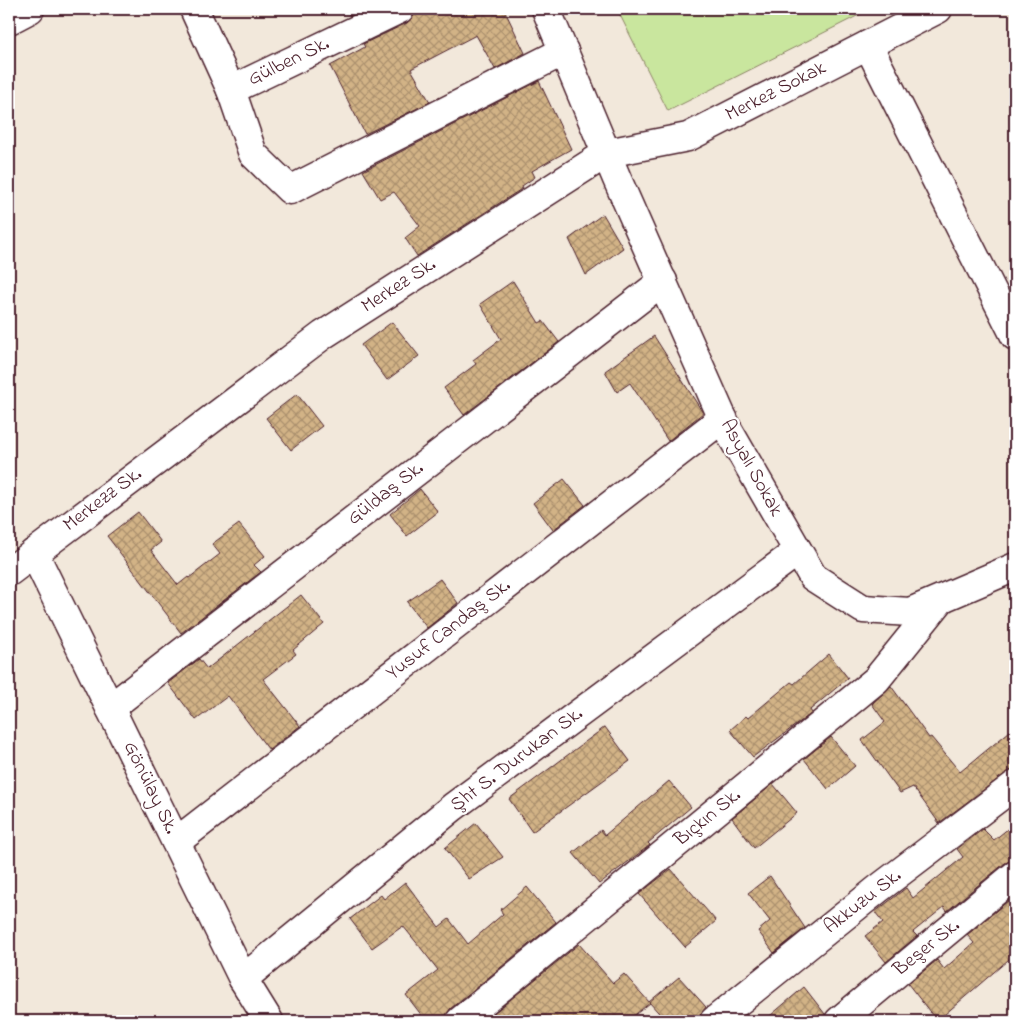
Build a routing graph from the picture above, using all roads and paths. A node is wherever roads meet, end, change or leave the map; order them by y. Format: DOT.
graph roads {
  1 [pos="30,9"];
  2 [pos="194,9"];
  3 [pos="400,9"];
  4 [pos="546,9"];
  5 [pos="938,9"];
  6 [pos="9,20"];
  7 [pos="868,45"];
  8 [pos="564,51"];
  9 [pos="231,90"];
  10 [pos="606,153"];
  11 [pos="662,281"];
  12 [pos="1015,336"];
  13 [pos="723,418"];
  14 [pos="198,428"];
  15 [pos="798,551"];
  16 [pos="34,553"];
  17 [pos="1015,567"];
  18 [pos="9,572"];
  19 [pos="941,599"];
  20 [pos="110,708"];
  21 [pos="1015,785"];
  22 [pos="176,842"];
  23 [pos="1015,875"];
  24 [pos="243,979"];
  25 [pos="270,1021"];
  26 [pos="460,1021"];
  27 [pos="714,1021"];
  28 [pos="839,1021"];
  1 -- 6 [label="street"];
  2 -- 9 [label="street"];
  3 -- 9 [label="street, Gülben Sk."];
  4 -- 8 [label="street, Asyalı Sokak"];
  5 -- 7 [label="street, Merkez Sokak"];
  7 -- 10 [label="street, Merkez Sokak"];
  7 -- 12 [label="street"];
  8 -- 9 [label="street, Gülben Sk."];
  8 -- 10 [label="street, Asyalı Sokak"];
  10 -- 11 [label="street, Asyalı Sokak"];
  10 -- 14 [label="street, Merkez Sk."];
  11 -- 13 [label="street, Asyalı Sokak"];
  11 -- 20 [label="street, Güldaş Sk."];
  13 -- 15 [label="street, Asyalı Sokak"];
  13 -- 22 [label="street, Yusuf Candaş Sk."];
  14 -- 16 [label="street, Merkezz Sk."];
  15 -- 19 [label="street, Asyalı Sokak"];
  15 -- 24 [label="street, Şht S. Durukan Sk."];
  16 -- 18 [label="street, Merkezz Sk."];
  16 -- 20 [label="street, Gönülay Sk."];
  17 -- 19 [label="street, Asyalı Sokak"];
  19 -- 26 [label="street, Bıçkın Sk."];
  20 -- 22 [label="street, Gönülay Sk."];
  21 -- 27 [label="street, Akkuzu Sk."];
  22 -- 24 [label="street, Gönülay Sk."];
  23 -- 28 [label="street, Beşer Sk."];
  24 -- 25 [label="street, Gönülay Sk."];
}
